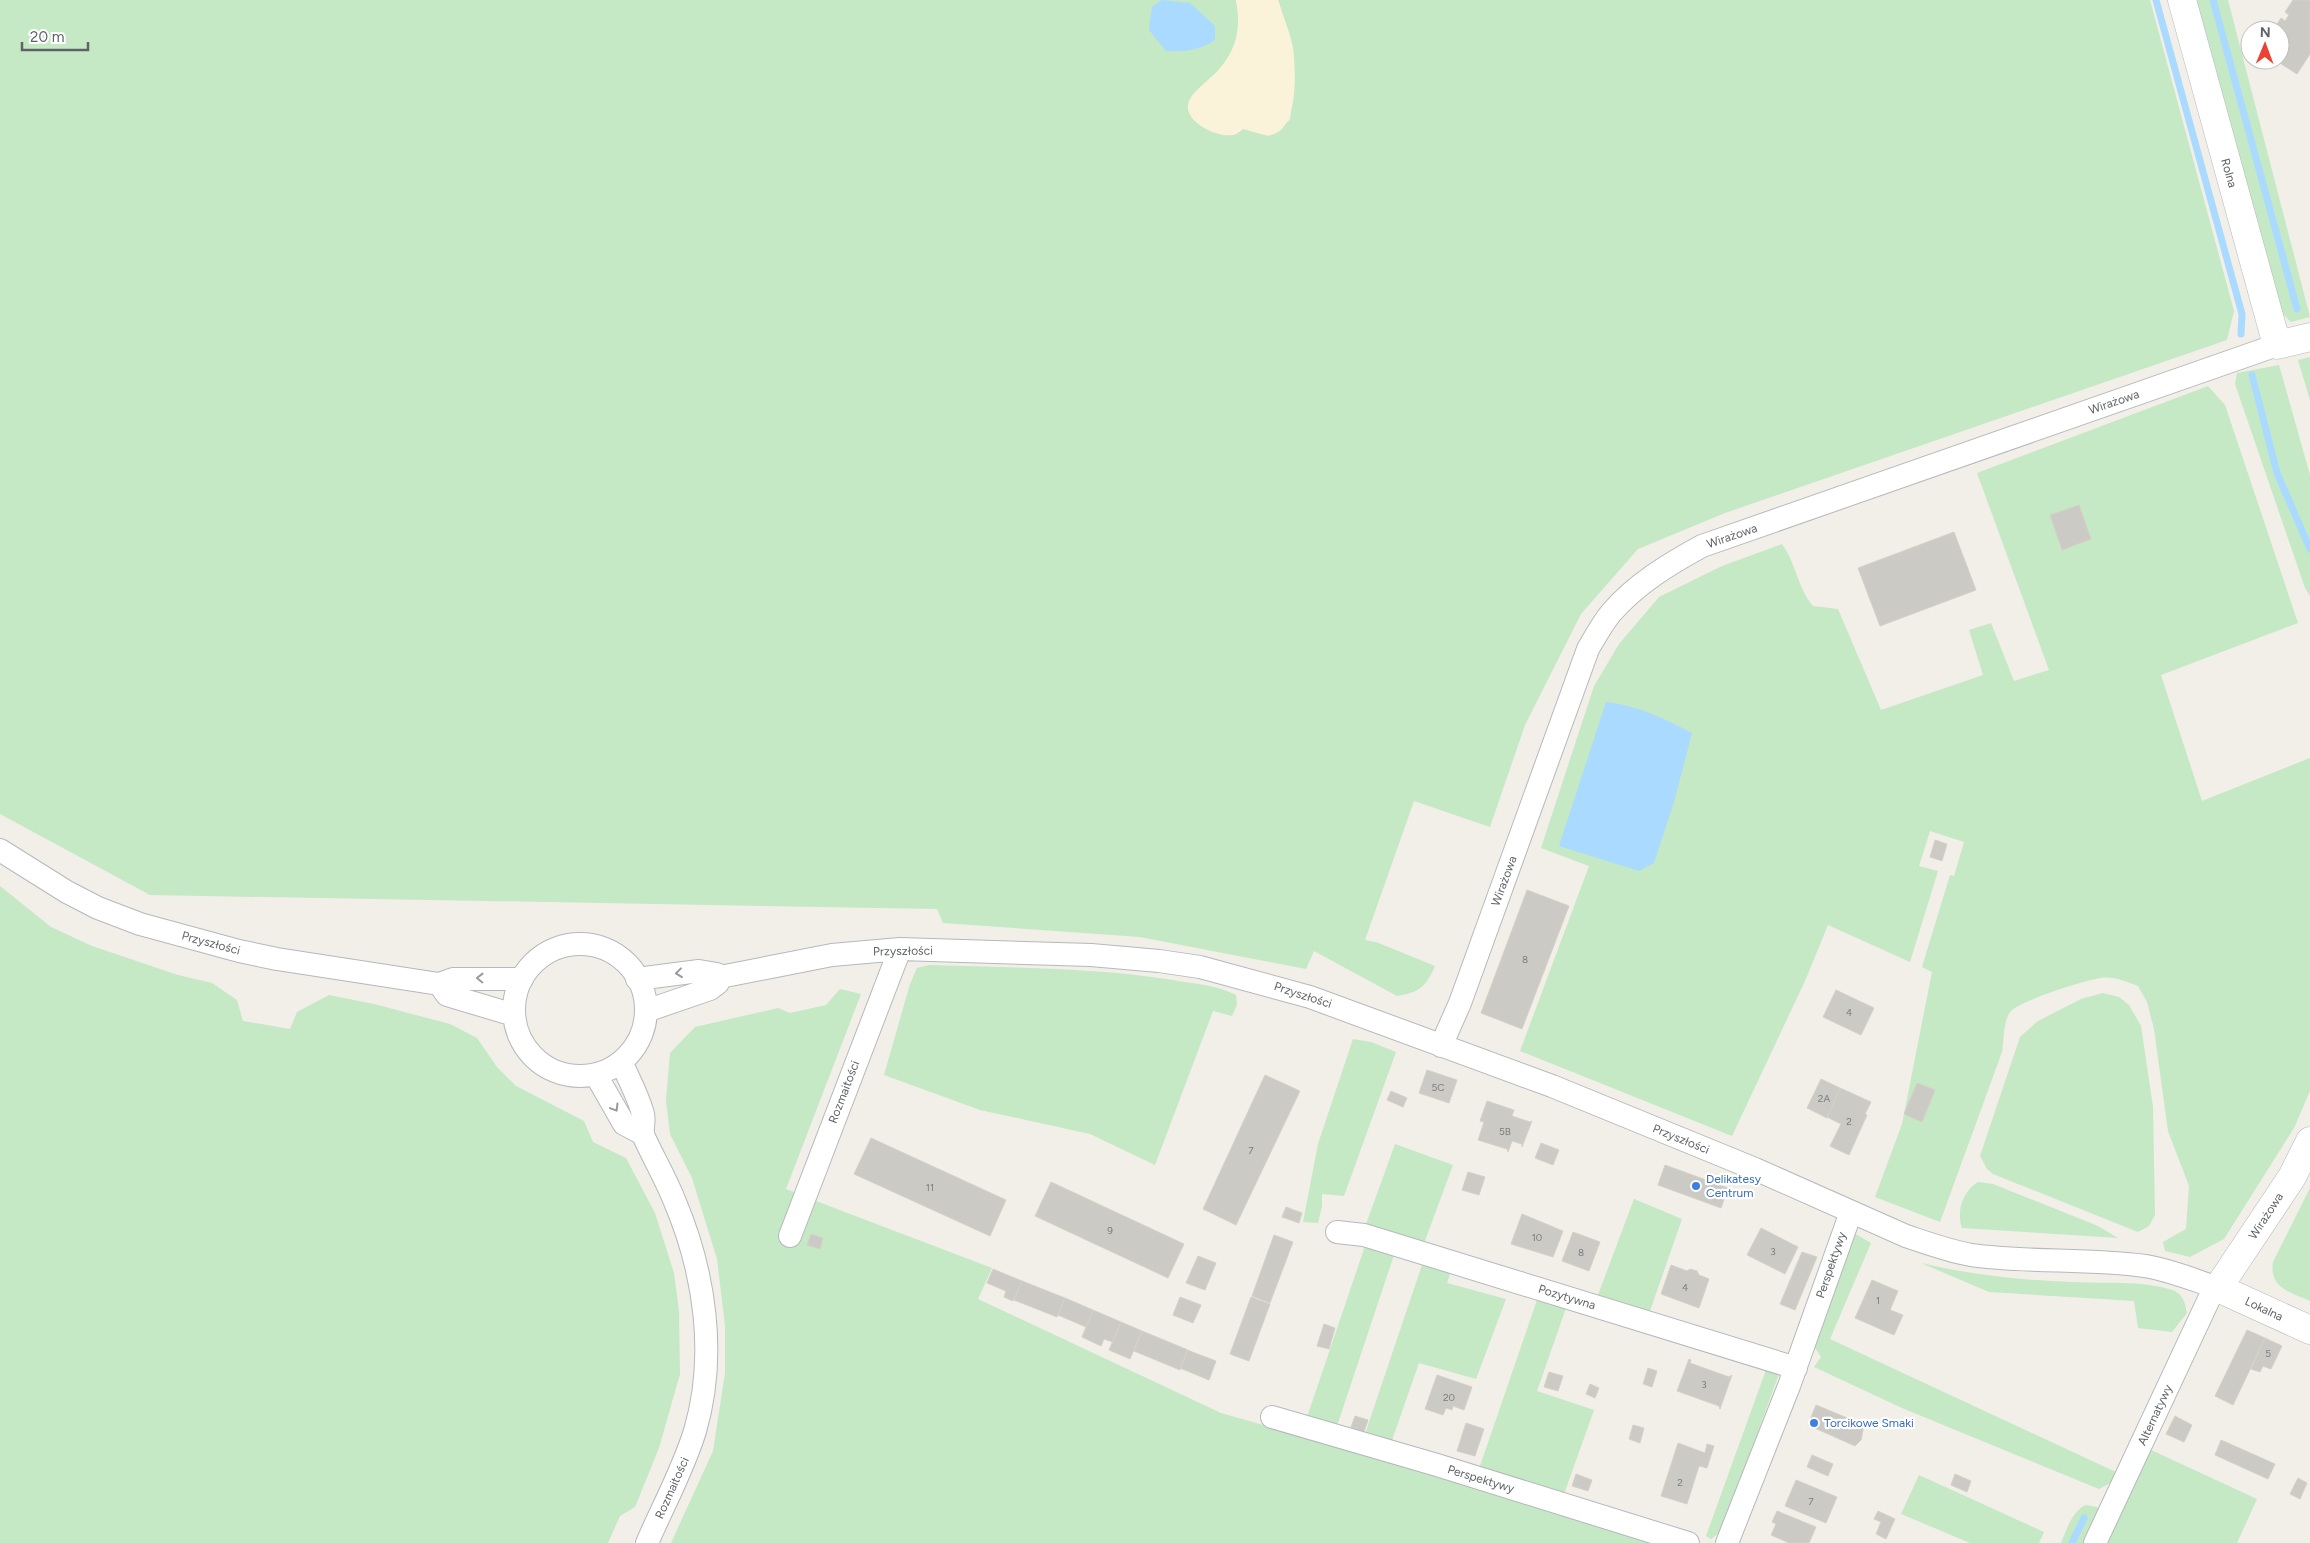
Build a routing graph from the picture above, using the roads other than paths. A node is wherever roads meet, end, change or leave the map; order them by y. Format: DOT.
graph roads {
  1 [pos="2182,0"];
  2 [pos="2310,337"];
  3 [pos="2277,345"];
  4 [pos="0,850"];
  5 [pos="900,949"];
  6 [pos="720,977"];
  7 [pos="522,979"];
  8 [pos="637,979"];
  9 [pos="439,984"];
  10 [pos="646,1011"];
  11 [pos="514,1014"];
  12 [pos="1441,1046"];
  13 [pos="621,1062"];
  14 [pos="596,1075"];
  15 [pos="643,1134"];
  16 [pos="2310,1141"];
  17 [pos="1851,1212"];
  18 [pos="1337,1232"];
  19 [pos="790,1236"];
  20 [pos="2218,1288"];
  21 [pos="2310,1330"];
  22 [pos="1796,1368"];
  23 [pos="1272,1417"];
  24 [pos="647,1543"];
  25 [pos="1688,1543"];
  26 [pos="1727,1543"];
  27 [pos="2095,1543"];
  1 -- 3 [label="street, Rolna"];
  2 -- 3 [label="street, Wirażowa"];
  3 -- 12 [label="street, Wirażowa"];
  4 -- 9 [label="street, Przyszłości"];
  5 -- 6 [label="street, Przyszłości"];
  5 -- 12 [label="street, Przyszłości"];
  5 -- 19 [label="street, Rozmaitości"];
  6 -- 8 [label="street, Przyszłości, one-way"];
  6 -- 10 [label="street, Przyszłości"];
  7 -- 8 [label="street"];
  7 -- 9 [label="street, Przyszłości, one-way"];
  7 -- 11 [label="street"];
  8 -- 10 [label="street"];
  9 -- 11 [label="street, Przyszłości"];
  10 -- 13 [label="street"];
  11 -- 14 [label="street"];
  12 -- 17 [label="street, Przyszłości"];
  13 -- 14 [label="street"];
  13 -- 15 [label="street"];
  14 -- 15 [label="street, one-way"];
  15 -- 24 [label="street, Rozmaitości"];
  16 -- 20 [label="street, Wirażowa"];
  17 -- 20 [label="street, Przyszłości"];
  17 -- 22 [label="street, Perspektywy"];
  18 -- 22 [label="street, Pozytywna"];
  20 -- 21 [label="street, Lokalna"];
  20 -- 27 [label="street, Alternatywy"];
  22 -- 26 [label="street, Perspektywy"];
  23 -- 25 [label="street, Perspektywy"];
}
